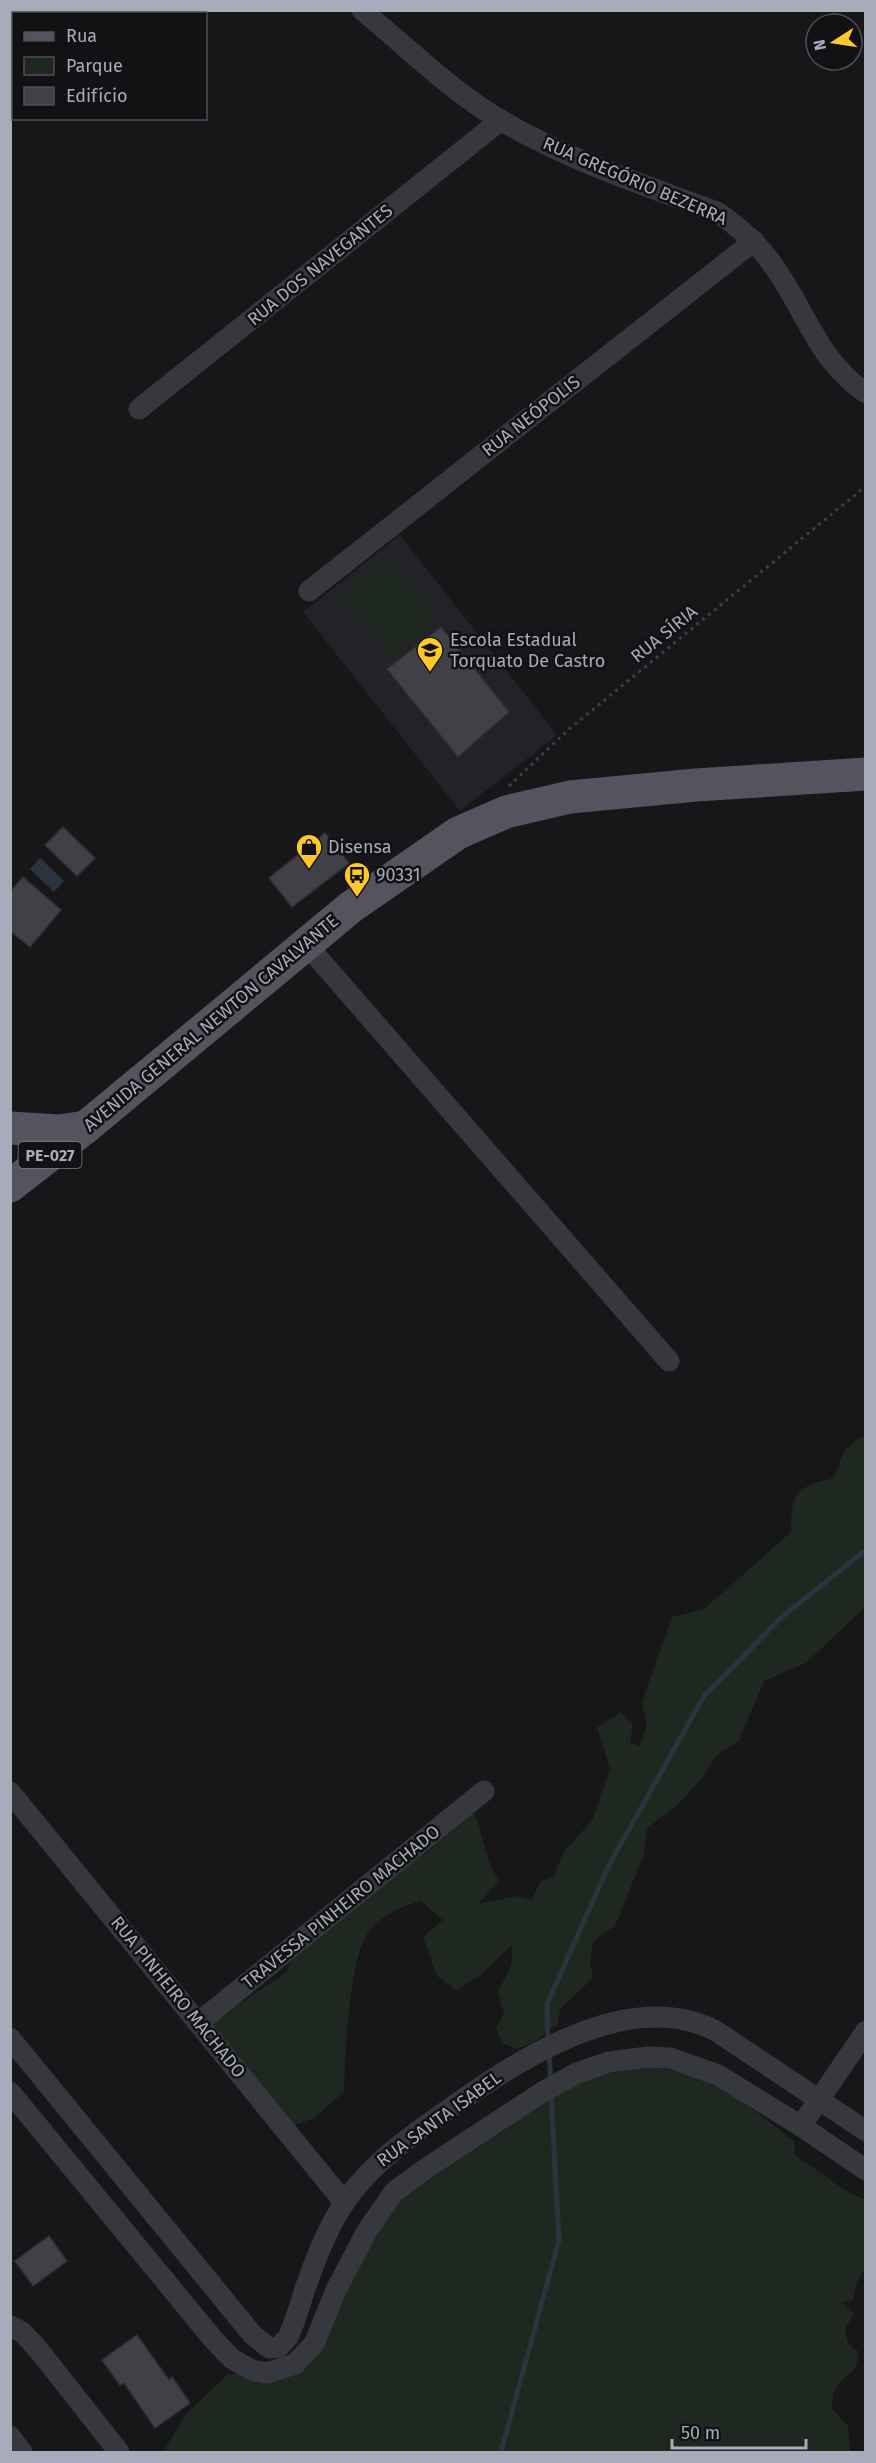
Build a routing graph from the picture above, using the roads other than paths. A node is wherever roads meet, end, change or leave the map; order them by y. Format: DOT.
graph roads {
  1 [pos="362,10"];
  2 [pos="501,120"];
  3 [pos="754,241"];
  4 [pos="866,393"];
  5 [pos="139,409"];
  6 [pos="309,591"];
  7 [pos="866,774"];
  8 [pos="306,944"];
  9 [pos="86,1127"];
  10 [pos="10,1128"];
  11 [pos="10,1186"];
  12 [pos="669,1360"];
  13 [pos="484,1791"];
  14 [pos="10,1792"];
  15 [pos="198,2023"];
  16 [pos="866,2031"];
  17 [pos="10,2038"];
  18 [pos="10,2092"];
  19 [pos="819,2101"];
  20 [pos="801,2126"];
  21 [pos="866,2131"];
  22 [pos="866,2170"];
  23 [pos="344,2202"];
  24 [pos="10,2326"];
  25 [pos="10,2436"];
  26 [pos="22,2452"];
  27 [pos="119,2452"];
  1 -- 2 [label="street, RUA GREGÓRIO BEZERRA"];
  2 -- 3 [label="street, RUA GREGÓRIO BEZERRA"];
  2 -- 5 [label="street, RUA DOS NAVEGANTES"];
  3 -- 4 [label="street, RUA GREGÓRIO BEZERRA"];
  3 -- 6 [label="street, RUA NEÓPOLIS"];
  7 -- 8 [label="main road, AVENIDA GENERAL NEWTON CAVALVANTE / PE-027"];
  8 -- 9 [label="main road, AVENIDA GENERAL NEWTON CAVALVANTE / PE-027"];
  8 -- 12 [label="street"];
  9 -- 10 [label="main road"];
  9 -- 11 [label="main road, AVENIDA GENERAL NEWTON CAVALVANTE / PE-027"];
  13 -- 15 [label="street, TRAVESSA PINHEIRO MACHADO"];
  14 -- 15 [label="street, RUA PINHEIRO MACHADO"];
  15 -- 23 [label="street, RUA PINHEIRO MACHADO"];
  16 -- 19 [label="street"];
  17 -- 23 [label="street, RUA SANTA ISABEL"];
  18 -- 20 [label="street, RUA SANTA ISABEL"];
  19 -- 20 [label="street"];
  19 -- 21 [label="street, RUA SANTA ISABEL"];
  19 -- 23 [label="street, RUA SANTA ISABEL"];
  20 -- 22 [label="street, RUA SANTA ISABEL"];
  24 -- 27 [label="street"];
  25 -- 26 [label="street"];
}
